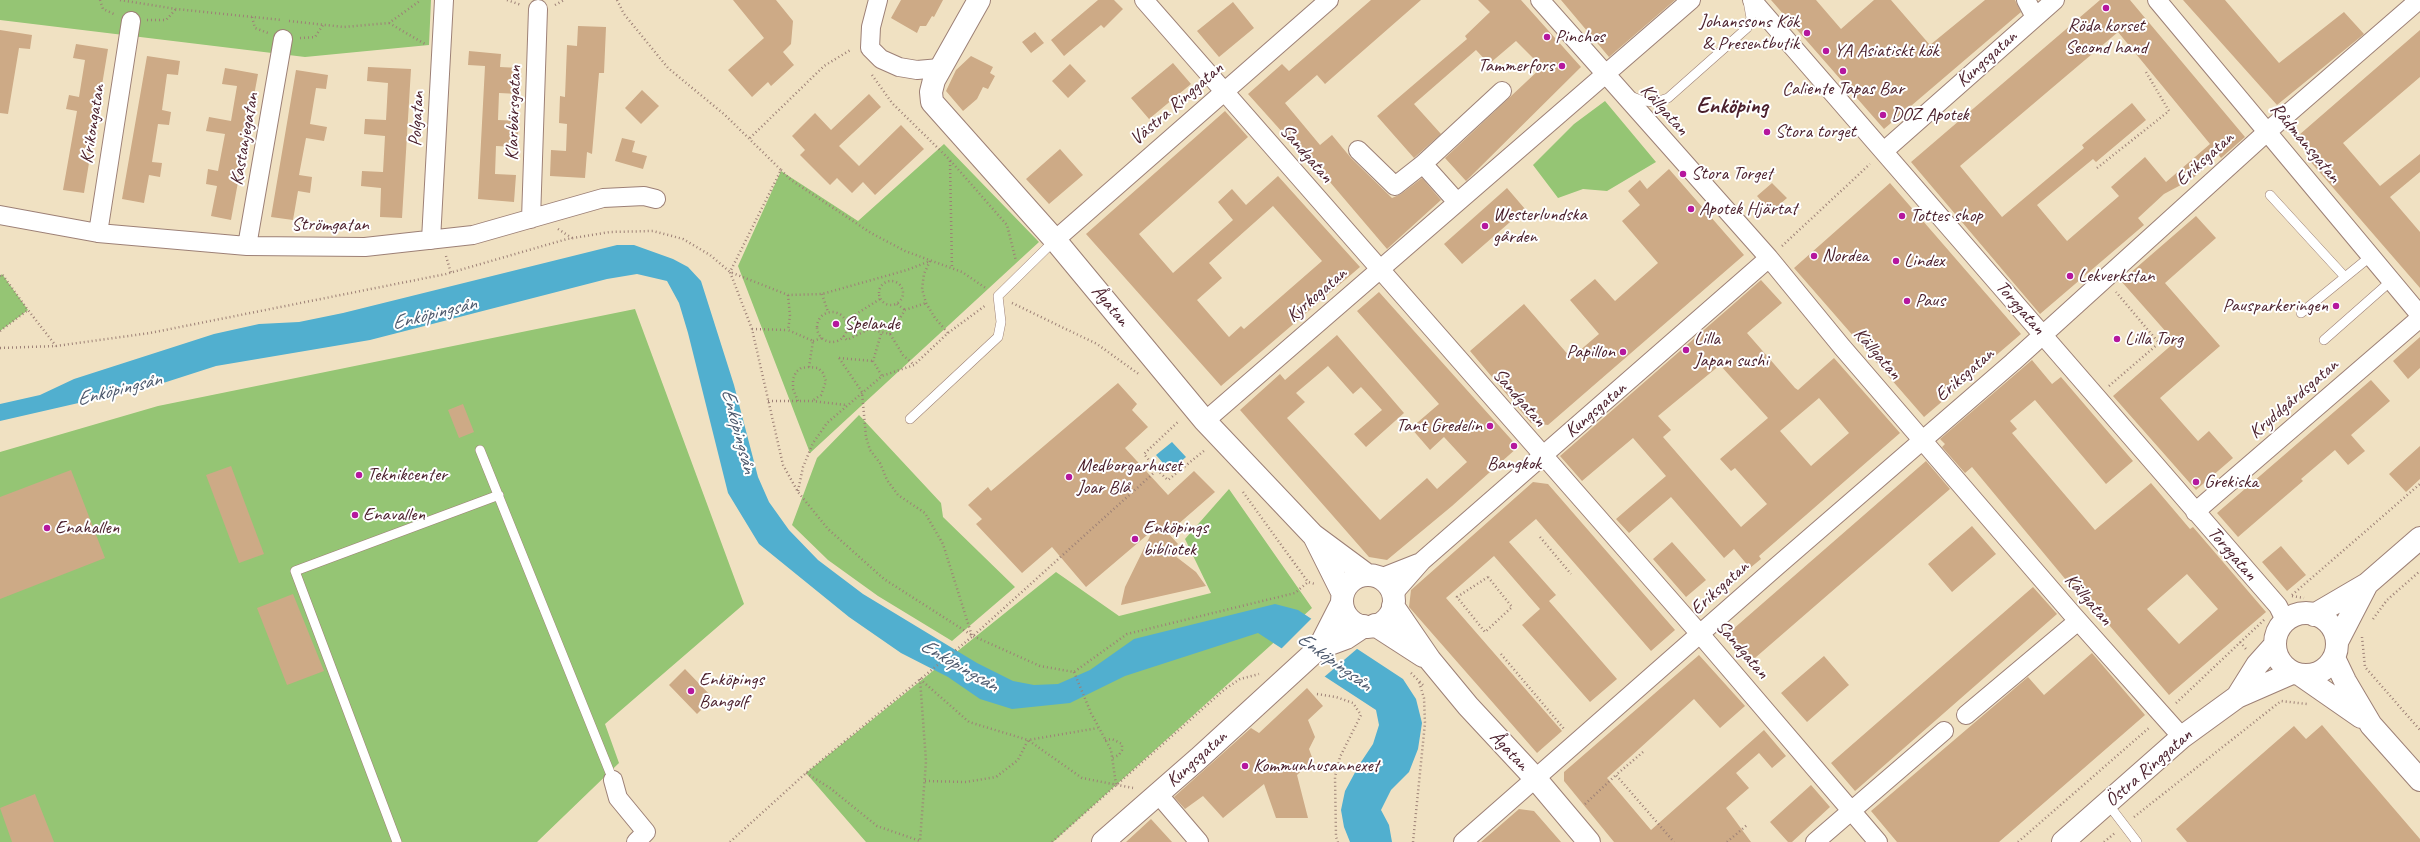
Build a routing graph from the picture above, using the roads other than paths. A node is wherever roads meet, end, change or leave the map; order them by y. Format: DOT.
graph roads {
  1 [pos="444,0"];
  2 [pos="878,0"];
  3 [pos="979,0"];
  4 [pos="1144,0"];
  5 [pos="1329,0"];
  6 [pos="1540,0"];
  7 [pos="1691,0"];
  8 [pos="1748,0"];
  9 [pos="1752,0"];
  10 [pos="2026,0"];
  11 [pos="2055,0"];
  12 [pos="2156,0"];
  13 [pos="2419,0"];
  14 [pos="538,9"];
  15 [pos="2034,17"];
  16 [pos="130,21"];
  17 [pos="283,39"];
  18 [pos="940,68"];
  19 [pos="1605,74"];
  20 [pos="1224,90"];
  21 [pos="1502,91"];
  22 [pos="1620,91"];
  23 [pos="2268,131"];
  24 [pos="1358,150"];
  25 [pos="1884,151"];
  26 [pos="1423,164"];
  27 [pos="2270,195"];
  28 [pos="656,199"];
  29 [pos="1457,202"];
  30 [pos="0,215"];
  31 [pos="531,219"];
  32 [pos="98,233"];
  33 [pos="431,240"];
  34 [pos="1055,240"];
  35 [pos="247,246"];
  36 [pos="2371,256"];
  37 [pos="1769,258"];
  38 [pos="1378,270"];
  39 [pos="2345,277"];
  40 [pos="2392,280"];
  41 [pos="2301,313"];
  42 [pos="2420,315"];
  43 [pos="2420,318"];
  44 [pos="2043,335"];
  45 [pos="2324,340"];
  46 [pos="910,419"];
  47 [pos="1205,421"];
  48 [pos="1923,439"];
  49 [pos="480,450"];
  50 [pos="1542,456"];
  51 [pos="498,495"];
  52 [pos="2195,512"];
  53 [pos="1314,535"];
  54 [pos="2420,538"];
  55 [pos="2367,584"];
  56 [pos="1383,588"];
  57 [pos="1342,599"];
  58 [pos="2314,615"];
  59 [pos="2285,620"];
  60 [pos="2078,621"];
  61 [pos="1369,626"];
  62 [pos="1337,632"];
  63 [pos="1700,634"];
  64 [pos="2274,646"];
  65 [pos="2335,650"];
  66 [pos="1430,660"];
  67 [pos="2297,674"];
  68 [pos="2336,687"];
  69 [pos="2237,697"];
  70 [pos="1966,715"];
  71 [pos="1944,731"];
  72 [pos="2182,736"];
  73 [pos="1535,778"];
  74 [pos="613,780"];
  75 [pos="2420,780"];
  76 [pos="1158,794"];
  77 [pos="2108,804"];
  78 [pos="1851,809"];
  79 [pos="644,839"];
  80 [pos="397,842"];
  81 [pos="1103,842"];
  82 [pos="1199,842"];
  83 [pos="1463,842"];
  84 [pos="1589,842"];
  85 [pos="1815,842"];
  86 [pos="1878,842"];
  87 [pos="2063,842"];
  88 [pos="2137,842"];
  1 -- 33 [label="street, Polgatan"];
  2 -- 18 [label="street"];
  3 -- 18 [label="street, Ågatan"];
  4 -- 20 [label="street, Sandgatan"];
  5 -- 20 [label="street, Västra Ringgatan"];
  6 -- 19 [label="street, Källgatan"];
  7 -- 19 [label="street, Kyrkogatan"];
  8 -- 22 [label="lane"];
  9 -- 25 [label="street, Torggatan"];
  10 -- 15 [label="street"];
  11 -- 15 [label="street, Kungsgatan"];
  12 -- 23 [label="street, Rådmansgatan"];
  13 -- 23 [label="street, Eriksgatan"];
  14 -- 31 [label="street, Klarbärsgatan"];
  15 -- 25 [label="street, Kungsgatan"];
  16 -- 32 [label="street, Krikongatan"];
  17 -- 35 [label="street, Kastanjegatan"];
  18 -- 34 [label="street, Ågatan"];
  19 -- 22 [label="street, Källgatan"];
  19 -- 29 [label="street, Kyrkogatan"];
  20 -- 34 [label="street, Västra Ringgatan"];
  20 -- 38 [label="street, Sandgatan"];
  21 -- 26 [label="street"];
  22 -- 37 [label="street, Källgatan"];
  23 -- 36 [label="street, Rådmansgatan"];
  23 -- 44 [label="street, Eriksgatan"];
  24 -- 26 [label="street"];
  25 -- 44 [label="street, Torggatan"];
  26 -- 29 [label="street"];
  27 -- 39 [label="lane"];
  28 -- 31 [label="street, Strömgatan"];
  29 -- 38 [label="street, Kyrkogatan"];
  30 -- 32 [label="street, Strömgatan"];
  31 -- 33 [label="street, Strömgatan"];
  32 -- 35 [label="street, Strömgatan"];
  33 -- 35 [label="street, Strömgatan"];
  34 -- 46 [label="lane"];
  34 -- 47 [label="street, Ågatan"];
  36 -- 39 [label="lane"];
  36 -- 40 [label="street, Rådmansgatan"];
  37 -- 48 [label="street, Källgatan"];
  37 -- 50 [label="street, Kungsgatan"];
  38 -- 47 [label="street, Kyrkogatan"];
  38 -- 50 [label="street, Sandgatan"];
  39 -- 41 [label="lane"];
  40 -- 42 [label="street, Rådmansgatan"];
  40 -- 45 [label="lane"];
  43 -- 52 [label="street, Kryddgårdsgatan"];
  44 -- 48 [label="street, Eriksgatan"];
  44 -- 52 [label="street, Torggatan"];
  47 -- 53 [label="street, Ågatan"];
  48 -- 60 [label="street, Källgatan"];
  48 -- 63 [label="street, Eriksgatan"];
  49 -- 51 [label="lane"];
  50 -- 56 [label="street, Kungsgatan"];
  50 -- 63 [label="street, Sandgatan"];
  51 -- 74 [label="lane"];
  51 -- 80 [label="lane"];
  52 -- 59 [label="street, Torggatan"];
  53 -- 56 [label="street, Ågatan"];
  53 -- 57 [label="street, Ågatan"];
  54 -- 55 [label="street"];
  55 -- 58 [label="street"];
  55 -- 65 [label="street"];
  56 -- 57 [label="street"];
  56 -- 61 [label="street"];
  56 -- 66 [label="street, Ågatan"];
  57 -- 61 [label="street, Ågatan"];
  57 -- 62 [label="street"];
  58 -- 59 [label="street"];
  58 -- 65 [label="street"];
  59 -- 64 [label="street"];
  60 -- 70 [label="street"];
  60 -- 72 [label="street, Källgatan"];
  61 -- 62 [label="street"];
  61 -- 66 [label="street, Ågatan"];
  62 -- 76 [label="street, Kungsgatan"];
  63 -- 73 [label="street, Eriksgatan"];
  63 -- 78 [label="street, Sandgatan"];
  64 -- 67 [label="street"];
  64 -- 69 [label="street, Östra Ringgatan"];
  65 -- 67 [label="street"];
  65 -- 68 [label="street"];
  66 -- 73 [label="street, Ågatan"];
  67 -- 68 [label="street"];
  67 -- 69 [label="street, Östra Ringgatan"];
  68 -- 75 [label="street"];
  69 -- 72 [label="street, Östra Ringgatan"];
  71 -- 78 [label="street"];
  72 -- 77 [label="street, Östra Ringgatan"];
  73 -- 83 [label="street, Eriksgatan"];
  73 -- 84 [label="street, Ågatan"];
  74 -- 79 [label="street"];
  76 -- 81 [label="street, Kungsgatan"];
  76 -- 82 [label="street"];
  77 -- 87 [label="street, Östra Ringgatan"];
  77 -- 88 [label="lane"];
  78 -- 85 [label="street"];
  78 -- 86 [label="street, Sandgatan"];
}
